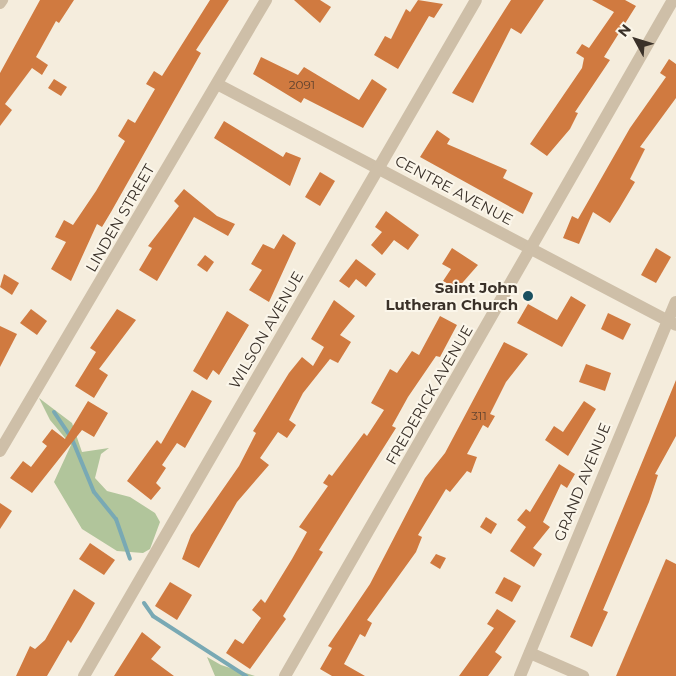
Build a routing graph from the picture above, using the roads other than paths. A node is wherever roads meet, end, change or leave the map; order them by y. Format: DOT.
graph roads {
  1 [pos="266,0"];
  2 [pos="476,0"];
  3 [pos="674,0"];
  4 [pos="217,84"];
  5 [pos="378,168"];
  6 [pos="532,250"];
  7 [pos="676,302"];
  8 [pos="670,322"];
  9 [pos="0,451"];
  10 [pos="530,652"];
  11 [pos="84,676"];
  12 [pos="286,676"];
  13 [pos="520,676"];
  14 [pos="583,676"];
  1 -- 4 [label="street, LINDEN STREET"];
  2 -- 5 [label="street, WILSON AVENUE"];
  3 -- 6 [label="street, FREDERICK AVENUE"];
  4 -- 5 [label="street, CENTRE AVENUE"];
  4 -- 9 [label="street, LINDEN STREET"];
  5 -- 6 [label="street, CENTRE AVENUE"];
  5 -- 11 [label="street, WILSON AVENUE"];
  6 -- 8 [label="street, CENTRE AVENUE"];
  6 -- 12 [label="street, FREDERICK AVENUE"];
  7 -- 8 [label="street, GRAND AVENUE"];
  8 -- 10 [label="street, GRAND AVENUE"];
  10 -- 13 [label="street, GRAND AVENUE"];
  10 -- 14 [label="street"];
}
